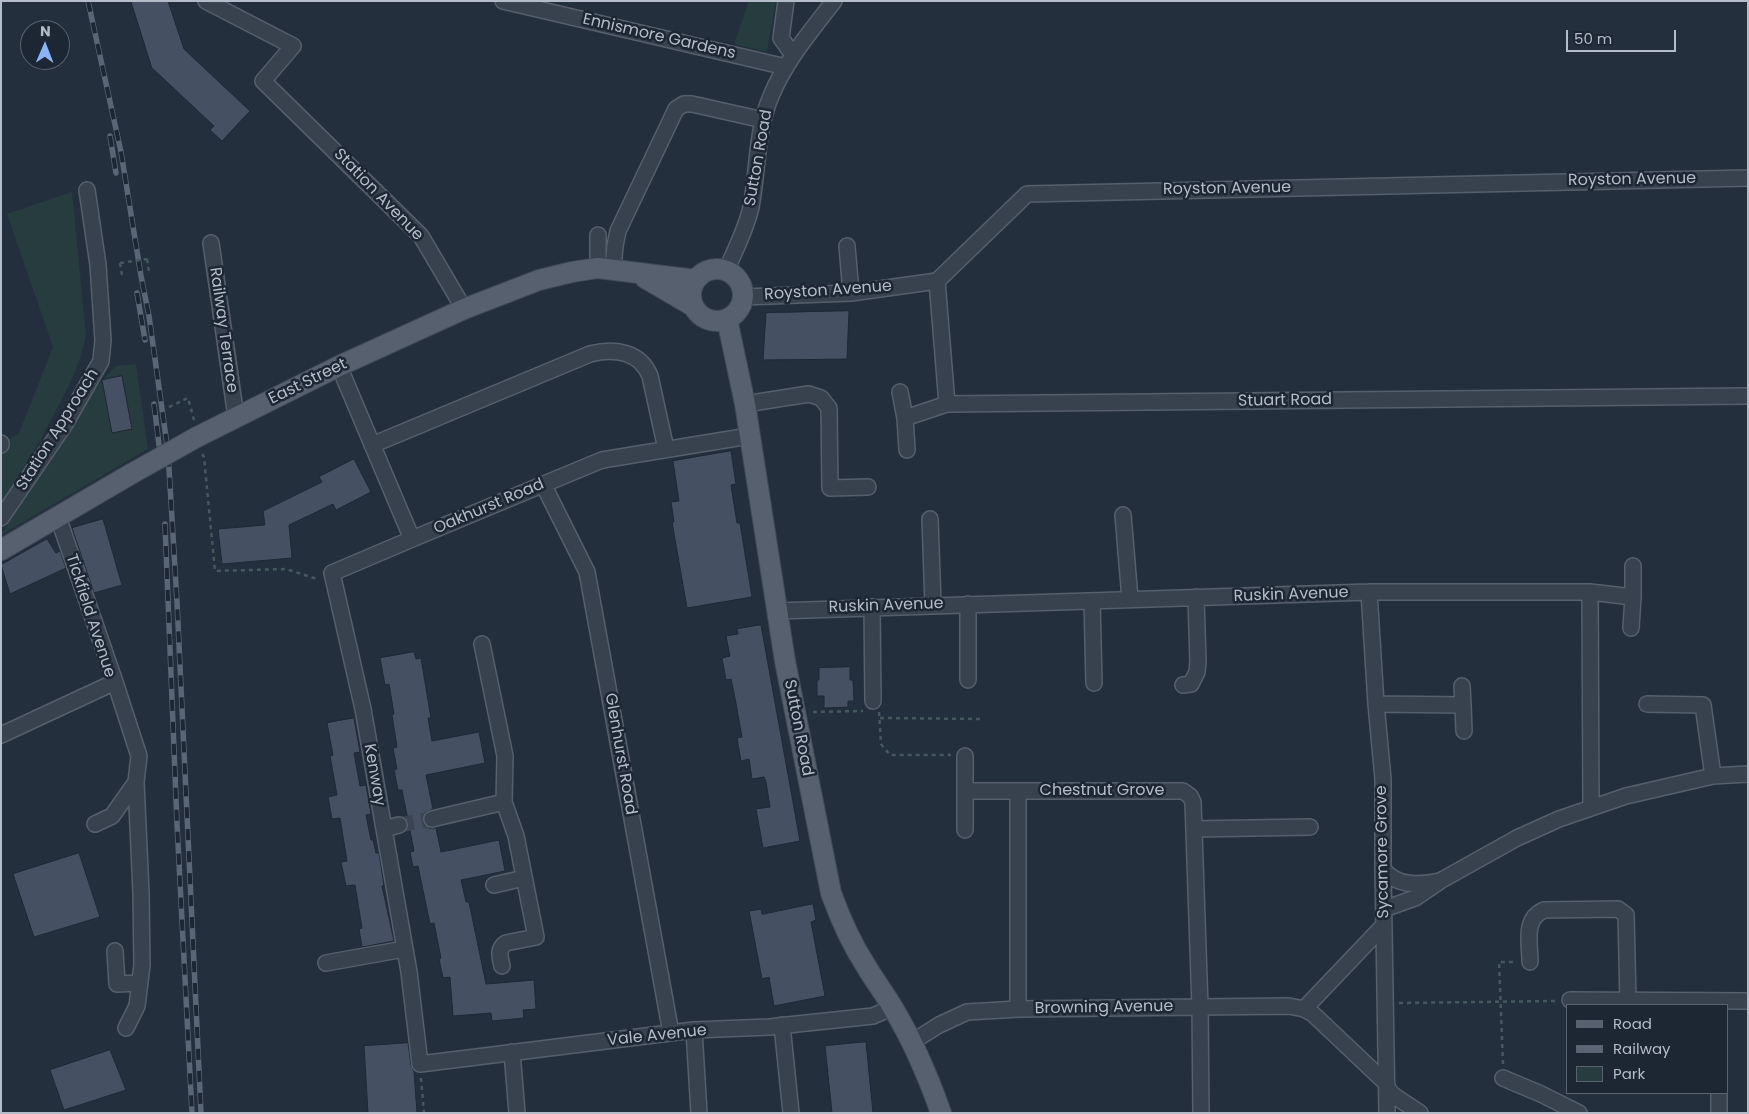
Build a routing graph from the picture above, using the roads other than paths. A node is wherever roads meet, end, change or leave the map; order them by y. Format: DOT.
graph roads {
  1 [pos="206,1"];
  2 [pos="503,1"];
  3 [pos="786,1"];
  4 [pos="834,1"];
  5 [pos="790,61"];
  6 [pos="763,120"];
  7 [pos="1748,178"];
  8 [pos="87,190"];
  9 [pos="598,235"];
  10 [pos="211,243"];
  11 [pos="847,246"];
  12 [pos="606,269"];
  13 [pos="726,271"];
  14 [pos="635,272"];
  15 [pos="696,280"];
  16 [pos="937,281"];
  17 [pos="851,293"];
  18 [pos="743,297"];
  19 [pos="693,306"];
  20 [pos="464,309"];
  21 [pos="727,319"];
  22 [pos="339,366"];
  23 [pos="900,392"];
  24 [pos="1748,396"];
  25 [pos="745,404"];
  26 [pos="947,404"];
  27 [pos="236,417"];
  28 [pos="905,418"];
  29 [pos="749,436"];
  30 [pos="372,445"];
  31 [pos="666,449"];
  32 [pos="907,450"];
  33 [pos="543,484"];
  34 [pos="868,487"];
  35 [pos="1123,515"];
  36 [pos="1,518"];
  37 [pos="58,518"];
  38 [pos="930,519"];
  39 [pos="412,539"];
  40 [pos="1,550"];
  41 [pos="1632,566"];
  42 [pos="1369,592"];
  43 [pos="1590,592"];
  44 [pos="1196,597"];
  45 [pos="1633,597"];
  46 [pos="1092,600"];
  47 [pos="1130,600"];
  48 [pos="968,604"];
  49 [pos="933,605"];
  50 [pos="872,607"];
  51 [pos="776,611"];
  52 [pos="1631,628"];
  53 [pos="482,644"];
  54 [pos="968,680"];
  55 [pos="116,682"];
  56 [pos="1094,683"];
  57 [pos="1183,685"];
  58 [pos="1462,686"];
  59 [pos="873,700"];
  60 [pos="1376,704"];
  61 [pos="1648,704"];
  62 [pos="1463,706"];
  63 [pos="1464,731"];
  64 [pos="1,735"];
  65 [pos="964,756"];
  66 [pos="1748,774"];
  67 [pos="1713,776"];
  68 [pos="136,782"];
  69 [pos="966,791"];
  70 [pos="1018,791"];
  71 [pos="504,802"];
  72 [pos="1591,808"];
  73 [pos="432,819"];
  74 [pos="95,824"];
  75 [pos="399,826"];
  76 [pos="1310,827"];
  77 [pos="384,829"];
  78 [pos="1194,829"];
  79 [pos="965,830"];
  80 [pos="1383,869"];
  81 [pos="524,878"];
  82 [pos="1440,881"];
  83 [pos="494,885"];
  84 [pos="1384,917"];
  85 [pos="404,949"];
  86 [pos="115,951"];
  87 [pos="1530,962"];
  88 [pos="326,963"];
  89 [pos="502,966"];
  90 [pos="140,983"];
  91 [pos="1570,1000"];
  92 [pos="1628,1001"];
  93 [pos="1748,1001"];
  94 [pos="1717,1003"];
  95 [pos="893,1007"];
  96 [pos="1200,1007"];
  97 [pos="1018,1009"];
  98 [pos="1304,1009"];
  99 [pos="782,1025"];
  100 [pos="126,1028"];
  101 [pos="694,1030"];
  102 [pos="671,1033"];
  103 [pos="912,1042"];
  104 [pos="512,1052"];
  105 [pos="420,1064"];
  106 [pos="1503,1078"];
  107 [pos="1387,1086"];
  108 [pos="1719,1094"];
  109 [pos="517,1113"];
  110 [pos="699,1113"];
  111 [pos="790,1113"];
  112 [pos="942,1113"];
  113 [pos="1201,1113"];
  114 [pos="1387,1113"];
  115 [pos="1420,1113"];
  116 [pos="1580,1113"];
  117 [pos="1719,1113"];
  1 -- 20 [label="street, Station Avenue"];
  2 -- 5 [label="street, Ennismore Gardens"];
  3 -- 5 [label="street"];
  4 -- 5 [label="street, Sutton Road"];
  5 -- 6 [label="street, Sutton Road"];
  6 -- 12 [label="street"];
  6 -- 13 [label="street, Sutton Road"];
  7 -- 16 [label="street, Royston Avenue"];
  8 -- 36 [label="street, Station Approach"];
  9 -- 12 [label="street"];
  10 -- 27 [label="street, Railway Terrace"];
  11 -- 17 [label="street"];
  12 -- 14 [label="main road, East Street"];
  12 -- 20 [label="main road, East Street"];
  13 -- 15 [label="main road"];
  13 -- 18 [label="main road"];
  14 -- 15 [label="main road, East Street"];
  14 -- 19 [label="main road, East Street"];
  15 -- 19 [label="main road"];
  16 -- 17 [label="street, Royston Avenue"];
  16 -- 26 [label="street"];
  17 -- 18 [label="street, Royston Avenue"];
  18 -- 21 [label="main road"];
  19 -- 21 [label="main road"];
  20 -- 22 [label="main road, East Street"];
  21 -- 25 [label="main road, Sutton Road"];
  22 -- 27 [label="main road, East Street"];
  22 -- 30 [label="street"];
  23 -- 28 [label="street"];
  24 -- 26 [label="street, Stuart Road"];
  25 -- 29 [label="main road, Sutton Road"];
  25 -- 34 [label="street"];
  26 -- 28 [label="street, Stuart Road"];
  27 -- 37 [label="main road, East Street, bridge"];
  28 -- 32 [label="street"];
  29 -- 31 [label="street, Oakhurst Road"];
  29 -- 51 [label="main road, Sutton Road"];
  30 -- 31 [label="street"];
  30 -- 39 [label="street"];
  31 -- 33 [label="street, Oakhurst Road"];
  33 -- 39 [label="street, Oakhurst Road"];
  33 -- 102 [label="street, Glenhurst Road"];
  35 -- 47 [label="street"];
  37 -- 40 [label="main road, East Street"];
  37 -- 55 [label="street, Tickfield Avenue"];
  38 -- 49 [label="street"];
  39 -- 77 [label="street, Kenway"];
  41 -- 45 [label="street"];
  42 -- 43 [label="street, Ruskin Avenue"];
  42 -- 44 [label="street, Ruskin Avenue"];
  42 -- 60 [label="street, Sycamore Grove"];
  43 -- 45 [label="street, Ruskin Avenue"];
  43 -- 72 [label="street"];
  44 -- 47 [label="street, Ruskin Avenue"];
  44 -- 57 [label="street"];
  45 -- 52 [label="street"];
  46 -- 47 [label="street, Ruskin Avenue"];
  46 -- 48 [label="street, Ruskin Avenue"];
  46 -- 56 [label="street"];
  48 -- 49 [label="street, Ruskin Avenue"];
  48 -- 54 [label="street"];
  49 -- 50 [label="street, Ruskin Avenue"];
  50 -- 51 [label="street, Ruskin Avenue"];
  50 -- 59 [label="street"];
  51 -- 95 [label="main road, Sutton Road"];
  53 -- 71 [label="street"];
  55 -- 64 [label="street, Tickfield Avenue"];
  55 -- 68 [label="street"];
  58 -- 62 [label="street"];
  60 -- 62 [label="street"];
  60 -- 80 [label="street, Sycamore Grove"];
  61 -- 67 [label="street"];
  62 -- 63 [label="street"];
  65 -- 69 [label="street"];
  66 -- 67 [label="street"];
  67 -- 72 [label="street"];
  68 -- 74 [label="street"];
  68 -- 90 [label="street"];
  69 -- 70 [label="street"];
  69 -- 79 [label="street"];
  70 -- 78 [label="street, Chestnut Grove"];
  70 -- 97 [label="street, Chestnut Grove"];
  71 -- 73 [label="street"];
  71 -- 81 [label="street"];
  72 -- 82 [label="street"];
  75 -- 77 [label="street"];
  76 -- 78 [label="street"];
  77 -- 85 [label="street, Kenway"];
  78 -- 96 [label="street, Chestnut Grove"];
  80 -- 82 [label="street"];
  80 -- 84 [label="street, Sycamore Grove"];
  81 -- 83 [label="street"];
  81 -- 89 [label="street"];
  82 -- 84 [label="street"];
  84 -- 98 [label="street"];
  84 -- 107 [label="street, Sycamore Grove"];
  85 -- 88 [label="street"];
  85 -- 105 [label="street, Kenway"];
  86 -- 90 [label="street"];
  87 -- 92 [label="street"];
  90 -- 100 [label="street"];
  91 -- 92 [label="street"];
  92 -- 94 [label="street"];
  93 -- 94 [label="street"];
  95 -- 99 [label="street, Vale Avenue"];
  95 -- 103 [label="main road, Sutton Road"];
  96 -- 97 [label="street, Browning Avenue"];
  96 -- 98 [label="street, Browning Avenue"];
  96 -- 113 [label="street, Chestnut Grove"];
  97 -- 103 [label="street, Browning Avenue"];
  98 -- 107 [label="street"];
  99 -- 101 [label="street, Vale Avenue"];
  99 -- 111 [label="street"];
  101 -- 102 [label="street, Vale Avenue"];
  101 -- 110 [label="street"];
  102 -- 104 [label="street, Vale Avenue"];
  103 -- 112 [label="main road, Sutton Road"];
  104 -- 105 [label="street, Vale Avenue"];
  104 -- 109 [label="street"];
  106 -- 116 [label="street"];
  107 -- 114 [label="street, Sycamore Grove"];
  107 -- 115 [label="street"];
  108 -- 117 [label="street"];
}
